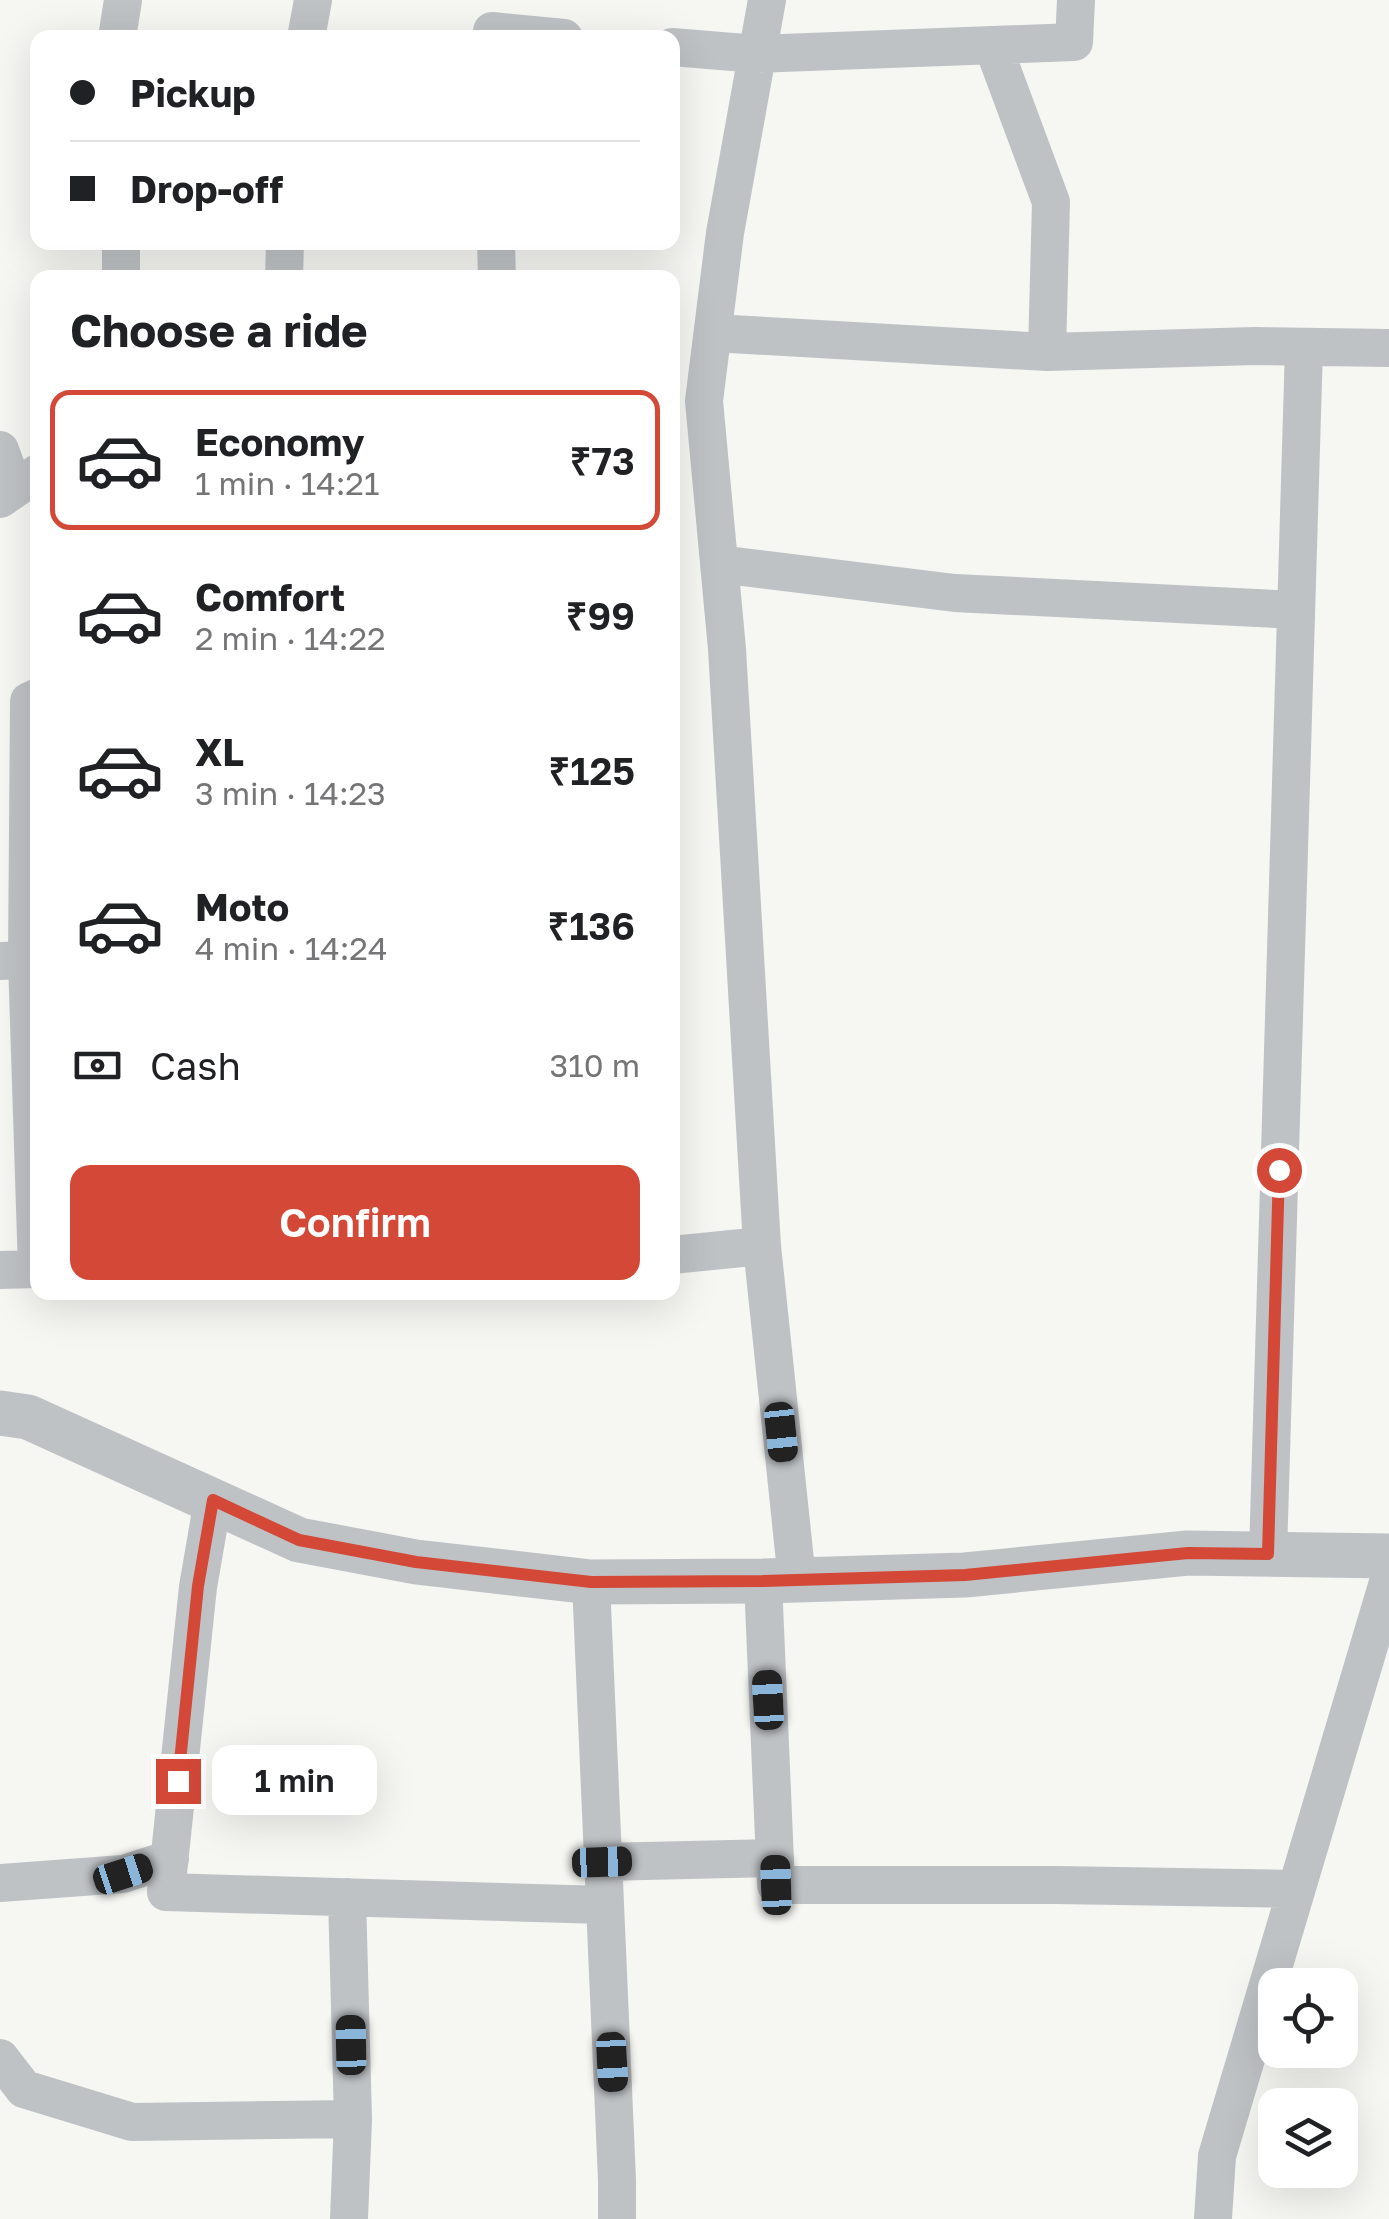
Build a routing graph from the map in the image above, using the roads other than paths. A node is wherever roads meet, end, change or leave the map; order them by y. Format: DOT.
graph roads {
  1 [pos="124,0"];
  2 [pos="313,0"];
  3 [pos="768,0"];
  4 [pos="1076,0"];
  5 [pos="492,23"];
  6 [pos="118,30"];
  7 [pos="307,30"];
  8 [pos="526,30"];
  9 [pos="993,46"];
  10 [pos="680,48"];
  11 [pos="758,54"];
  12 [pos="713,333"];
  13 [pos="1304,346"];
  14 [pos="1389,348"];
  15 [pos="1047,352"];
  16 [pos="0,450"];
  17 [pos="17,486"];
  18 [pos="719,564"];
  19 [pos="1296,610"];
  20 [pos="30,701"];
  21 [pos="22,960"];
  22 [pos="30,1125"];
  23 [pos="762,1246"];
  24 [pos="680,1254"];
  25 [pos="30,1269"];
  26 [pos="0,1270"];
  27 [pos="0,1412"];
  28 [pos="213,1500"];
  29 [pos="1268,1554"];
  30 [pos="1389,1556"];
  31 [pos="1389,1578"];
  32 [pos="780,1580"];
  33 [pos="591,1582"];
  34 [pos="775,1858"];
  35 [pos="170,1859"];
  36 [pos="602,1862"];
  37 [pos="0,1883"];
  38 [pos="1296,1890"];
  39 [pos="348,1897"];
  40 [pos="604,1905"];
  41 [pos="0,2058"];
  42 [pos="353,2119"];
  43 [pos="349,2219"];
  44 [pos="617,2219"];
  45 [pos="1213,2219"];
  1 -- 6 [label="street"];
  2 -- 7 [label="street"];
  3 -- 11 [label="street"];
  4 -- 9 [label="street"];
  5 -- 8 [label="street"];
  9 -- 11 [label="street"];
  9 -- 15 [label="street"];
  10 -- 11 [label="street"];
  11 -- 12 [label="street"];
  12 -- 15 [label="street"];
  12 -- 18 [label="street"];
  13 -- 14 [label="street"];
  13 -- 15 [label="street"];
  13 -- 19 [label="street"];
  16 -- 17 [label="street"];
  18 -- 19 [label="street"];
  18 -- 23 [label="street"];
  19 -- 29 [label="street"];
  20 -- 21 [label="street"];
  21 -- 22 [label="street"];
  23 -- 24 [label="street"];
  23 -- 32 [label="street"];
  25 -- 26 [label="street"];
  27 -- 28 [label="street"];
  28 -- 33 [label="street"];
  28 -- 35 [label="street"];
  29 -- 30 [label="street"];
  29 -- 32 [label="street"];
  31 -- 38 [label="street"];
  32 -- 33 [label="street"];
  32 -- 34 [label="street"];
  33 -- 36 [label="street"];
  34 -- 36 [label="street"];
  34 -- 38 [label="street"];
  35 -- 37 [label="street"];
  35 -- 39 [label="street"];
  36 -- 40 [label="street"];
  38 -- 45 [label="street"];
  39 -- 40 [label="street"];
  39 -- 42 [label="street"];
  40 -- 44 [label="street"];
  41 -- 42 [label="street"];
  42 -- 43 [label="street"];
}
